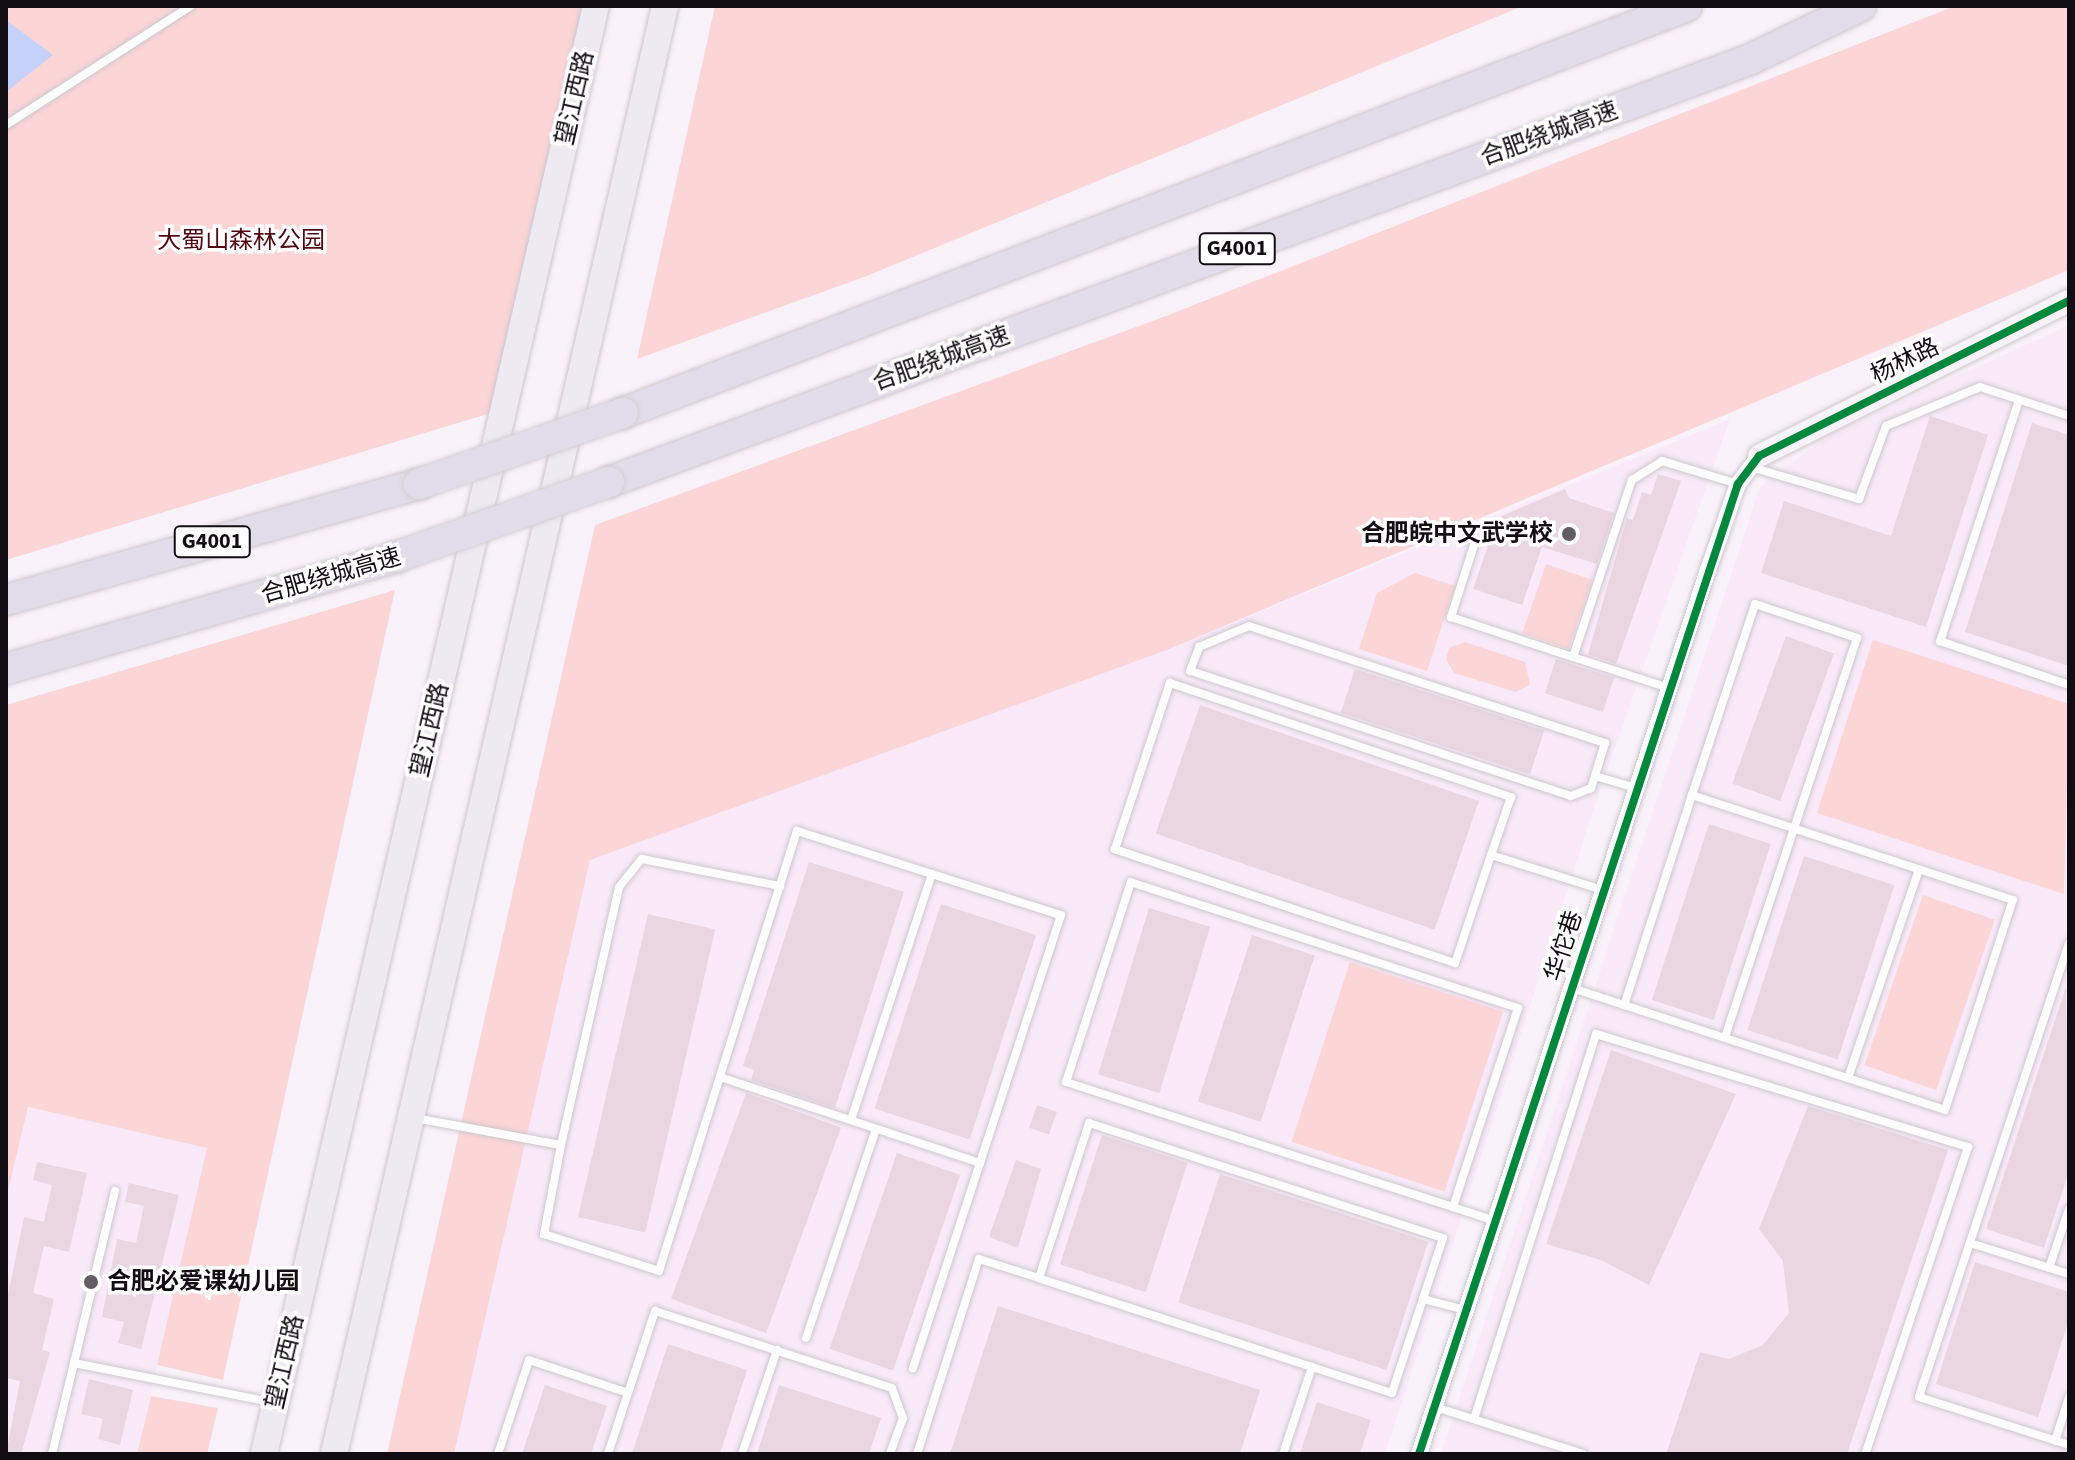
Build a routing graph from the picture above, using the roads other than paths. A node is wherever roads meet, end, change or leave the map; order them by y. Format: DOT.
graph roads {
  1 [pos="191,6"];
  2 [pos="596,6"];
  3 [pos="665,6"];
  4 [pos="1687,6"];
  5 [pos="1861,6"];
  6 [pos="6,125"];
  7 [pos="2069,301"];
  8 [pos="2019,400"];
  9 [pos="2069,416"];
  10 [pos="1755,461"];
  11 [pos="1738,484"];
  12 [pos="1474,545"];
  13 [pos="6,600"];
  14 [pos="1573,657"];
  15 [pos="6,669"];
  16 [pos="2069,685"];
  17 [pos="1669,688"];
  18 [pos="1595,776"];
  19 [pos="1636,788"];
  20 [pos="1692,795"];
  21 [pos="1794,828"];
  22 [pos="1491,855"];
  23 [pos="1919,870"];
  24 [pos="932,874"];
  25 [pos="780,886"];
  26 [pos="1603,890"];
  27 [pos="2069,943"];
  28 [pos="1571,988"];
  29 [pos="1624,1005"];
  30 [pos="1725,1038"];
  31 [pos="720,1077"];
  32 [pos="1848,1078"];
  33 [pos="410,1117"];
  34 [pos="851,1120"];
  35 [pos="876,1129"];
  36 [pos="561,1145"];
  37 [pos="980,1163"];
  38 [pos="115,1191"];
  39 [pos="1453,1207"];
  40 [pos="2069,1209"];
  41 [pos="1495,1221"];
  42 [pos="1970,1243"];
  43 [pos="2049,1268"];
  44 [pos="2069,1274"];
  45 [pos="1039,1278"];
  46 [pos="1423,1299"];
  47 [pos="1466,1311"];
  48 [pos="806,1338"];
  49 [pos="777,1350"];
  50 [pos="74,1363"];
  51 [pos="1312,1367"];
  52 [pos="913,1368"];
  53 [pos="628,1393"];
  54 [pos="2069,1397"];
  55 [pos="275,1403"];
  56 [pos="1434,1406"];
  57 [pos="1474,1419"];
  58 [pos="2055,1441"];
  59 [pos="2069,1445"];
  60 [pos="52,1454"];
  61 [pos="264,1454"];
  62 [pos="334,1454"];
  63 [pos="498,1454"];
  64 [pos="608,1454"];
  65 [pos="742,1454"];
  66 [pos="890,1454"];
  67 [pos="917,1454"];
  68 [pos="1283,1454"];
  69 [pos="1419,1454"];
  70 [pos="1583,1454"];
  71 [pos="1865,1454"];
  1 -- 6 [label="lane"];
  2 -- 55 [label="main road, 望江西路"];
  3 -- 33 [label="main road"];
  4 -- 13 [label="highway, G4001, bridge"];
  5 -- 15 [label="highway, 合肥绕城高速 / G4001, bridge"];
  7 -- 10 [label="street, 杨林路"];
  8 -- 9 [label="lane"];
  8 -- 10 [label="lane"];
  8 -- 16 [label="lane"];
  10 -- 11 [label="street, 华佗巷"];
  11 -- 14 [label="lane"];
  11 -- 17 [label="street, 华佗巷"];
  12 -- 14 [label="lane"];
  14 -- 17 [label="lane"];
  17 -- 19 [label="street, 华佗巷"];
  18 -- 18 [label="lane"];
  18 -- 19 [label="lane"];
  19 -- 26 [label="street, 华佗巷"];
  20 -- 21 [label="lane"];
  20 -- 21 [label="lane"];
  20 -- 29 [label="lane"];
  21 -- 23 [label="lane"];
  21 -- 30 [label="lane"];
  22 -- 22 [label="lane"];
  22 -- 26 [label="lane"];
  23 -- 32 [label="lane"];
  23 -- 32 [label="lane"];
  24 -- 25 [label="lane"];
  24 -- 34 [label="lane"];
  24 -- 37 [label="lane"];
  25 -- 31 [label="lane"];
  25 -- 36 [label="lane"];
  26 -- 28 [label="street, 华佗巷"];
  27 -- 42 [label="lane"];
  28 -- 29 [label="lane"];
  28 -- 41 [label="street, 华佗巷"];
  29 -- 30 [label="lane"];
  30 -- 32 [label="lane"];
  31 -- 34 [label="lane"];
  31 -- 36 [label="lane"];
  33 -- 36 [label="lane"];
  33 -- 62 [label="main road"];
  34 -- 35 [label="lane"];
  35 -- 37 [label="lane"];
  35 -- 48 [label="lane"];
  37 -- 52 [label="lane"];
  38 -- 50 [label="lane"];
  39 -- 39 [label="lane"];
  39 -- 41 [label="lane"];
  40 -- 43 [label="lane"];
  41 -- 47 [label="street, 华佗巷"];
  42 -- 43 [label="lane"];
  42 -- 58 [label="lane"];
  43 -- 44 [label="lane"];
  45 -- 46 [label="lane"];
  45 -- 51 [label="lane"];
  45 -- 67 [label="lane"];
  46 -- 47 [label="lane"];
  46 -- 51 [label="lane"];
  47 -- 56 [label="street, 华佗巷"];
  49 -- 53 [label="lane"];
  49 -- 65 [label="lane"];
  49 -- 66 [label="lane"];
  50 -- 55 [label="lane"];
  50 -- 60 [label="lane"];
  51 -- 68 [label="lane"];
  53 -- 63 [label="lane"];
  53 -- 64 [label="lane"];
  54 -- 58 [label="lane"];
  55 -- 61 [label="main road, 望江西路"];
  56 -- 57 [label="lane"];
  56 -- 69 [label="street, 华佗巷"];
  57 -- 70 [label="lane"];
  57 -- 71 [label="lane"];
  58 -- 59 [label="lane"];
}
